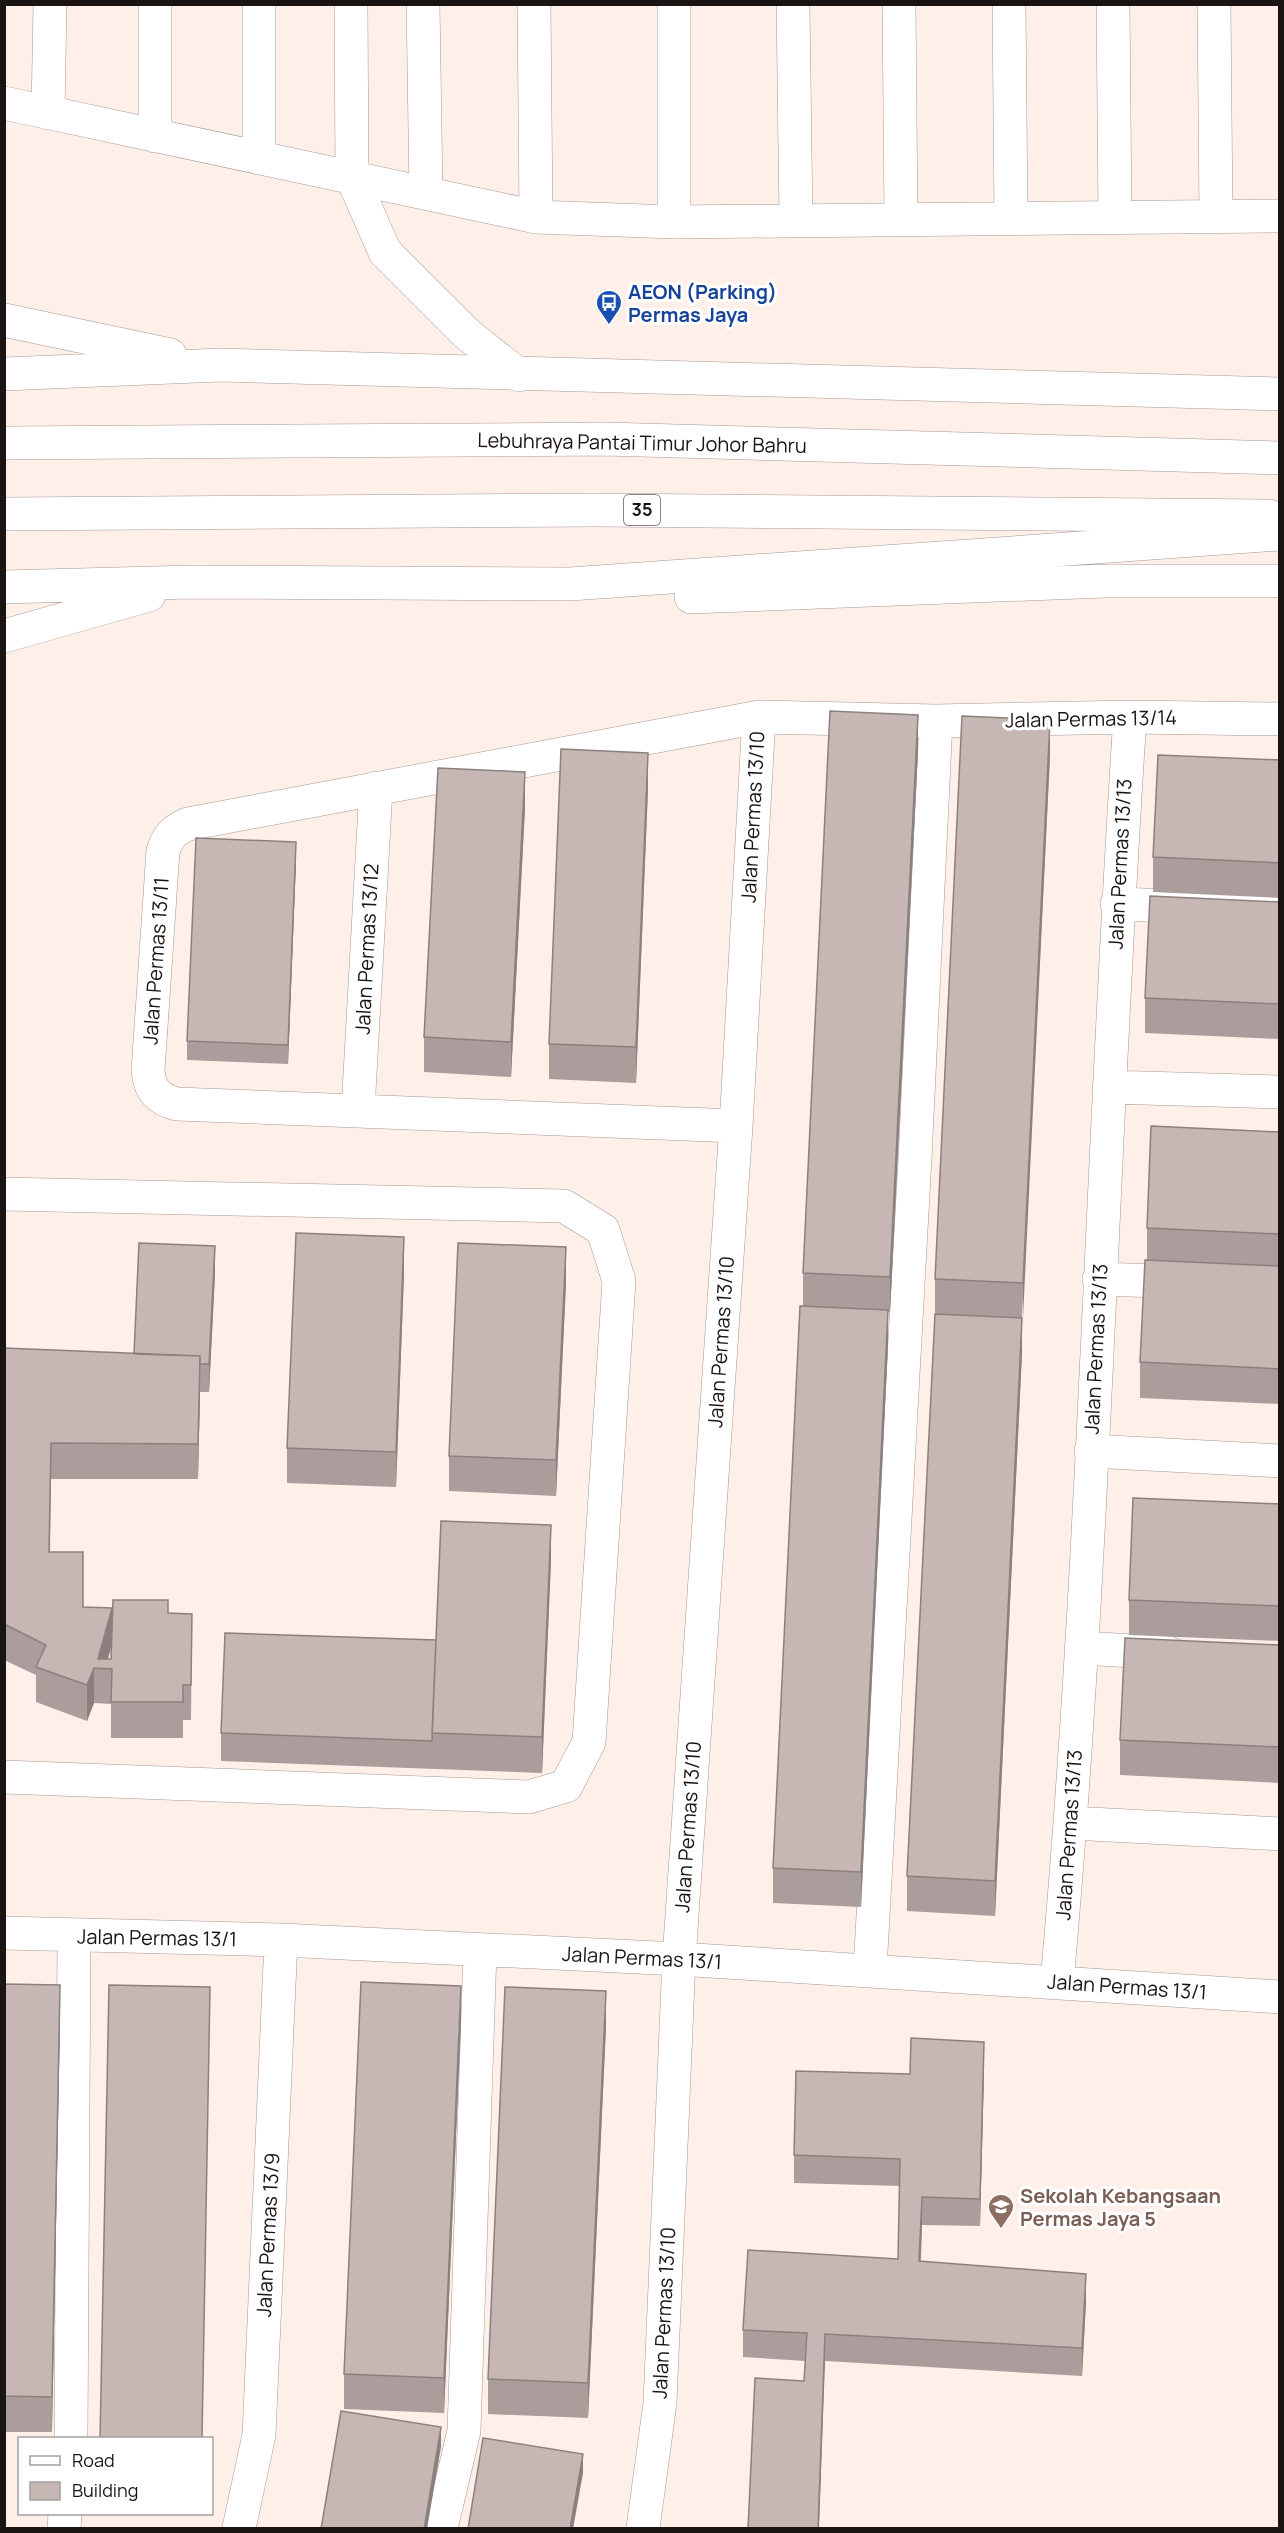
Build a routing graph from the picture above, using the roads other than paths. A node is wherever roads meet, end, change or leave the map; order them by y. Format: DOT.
graph roads {
  1 [pos="50,4"];
  2 [pos="155,4"];
  3 [pos="259,4"];
  4 [pos="351,4"];
  5 [pos="423,4"];
  6 [pos="534,4"];
  7 [pos="674,4"];
  8 [pos="793,4"];
  9 [pos="899,4"];
  10 [pos="1009,4"];
  11 [pos="1113,4"];
  12 [pos="1214,4"];
  13 [pos="4,104"];
  14 [pos="48,113"];
  15 [pos="155,136"];
  16 [pos="259,158"];
  17 [pos="352,177"];
  18 [pos="426,193"];
  19 [pos="1280,216"];
  20 [pos="536,217"];
  21 [pos="1115,217"];
  22 [pos="1216,217"];
  23 [pos="901,219"];
  24 [pos="1011,219"];
  25 [pos="796,221"];
  26 [pos="674,222"];
  27 [pos="4,320"];
  28 [pos="220,365"];
  29 [pos="4,374"];
  30 [pos="519,375"];
  31 [pos="1280,394"];
  32 [pos="4,443"];
  33 [pos="1280,458"];
  34 [pos="4,514"];
  35 [pos="1280,516"];
  36 [pos="1280,534"];
  37 [pos="1280,581"];
  38 [pos="191,582"];
  39 [pos="570,584"];
  40 [pos="4,587"];
  41 [pos="4,636"];
  42 [pos="759,717"];
  43 [pos="1130,717"];
  44 [pos="1280,719"];
  45 [pos="936,721"];
  46 [pos="376,788"];
  47 [pos="1117,904"];
  48 [pos="1280,910"];
  49 [pos="1108,1087"];
  50 [pos="1280,1092"];
  51 [pos="358,1110"];
  52 [pos="736,1126"];
  53 [pos="4,1194"];
  54 [pos="1099,1279"];
  55 [pos="1212,1283"];
  56 [pos="1091,1451"];
  57 [pos="1280,1461"];
  58 [pos="1081,1648"];
  59 [pos="1198,1654"];
  60 [pos="4,1777"];
  61 [pos="1071,1823"];
  62 [pos="1280,1833"];
  63 [pos="4,1933"];
  64 [pos="74,1936"];
  65 [pos="281,1940"];
  66 [pos="480,1951"];
  67 [pos="679,1959"];
  68 [pos="870,1970"];
  69 [pos="1057,1982"];
  70 [pos="1280,1997"];
  71 [pos="71,2437"];
  72 [pos="239,2529"];
  73 [pos="441,2529"];
  74 [pos="643,2529"];
  1 -- 14 [label="main road"];
  2 -- 15 [label="main road"];
  3 -- 16 [label="main road"];
  4 -- 17 [label="main road"];
  5 -- 18 [label="main road"];
  6 -- 20 [label="main road"];
  7 -- 26 [label="main road"];
  8 -- 25 [label="main road"];
  9 -- 23 [label="main road"];
  10 -- 24 [label="main road"];
  11 -- 21 [label="main road"];
  12 -- 22 [label="main road"];
  13 -- 14 [label="main road"];
  14 -- 15 [label="main road"];
  15 -- 16 [label="main road"];
  16 -- 17 [label="main road"];
  17 -- 18 [label="main road"];
  17 -- 30 [label="main road"];
  18 -- 20 [label="main road"];
  19 -- 22 [label="main road"];
  20 -- 26 [label="main road"];
  21 -- 22 [label="main road"];
  21 -- 24 [label="main road"];
  23 -- 24 [label="main road"];
  23 -- 25 [label="main road"];
  25 -- 26 [label="main road"];
  27 -- 28 [label="main road"];
  28 -- 29 [label="main road"];
  28 -- 30 [label="main road"];
  30 -- 31 [label="main road"];
  32 -- 33 [label="main road, Lebuhraya Pantai Timur Johor Bahru"];
  34 -- 35 [label="main road, 35"];
  36 -- 39 [label="main road"];
  37 -- 39 [label="main road"];
  38 -- 39 [label="main road"];
  38 -- 40 [label="main road"];
  38 -- 41 [label="main road"];
  42 -- 45 [label="main road, Jalan Permas 13/14"];
  42 -- 46 [label="main road, Jalan Permas 13/10"];
  42 -- 52 [label="main road, Jalan Permas 13/10"];
  43 -- 44 [label="main road, Jalan Permas 13/14"];
  43 -- 45 [label="main road, Jalan Permas 13/14"];
  43 -- 47 [label="main road, Jalan Permas 13/13"];
  45 -- 68 [label="main road"];
  46 -- 51 [label="main road, Jalan Permas 13/12"];
  46 -- 51 [label="main road, Jalan Permas 13/11"];
  47 -- 48 [label="main road"];
  47 -- 49 [label="main road, Jalan Permas 13/13"];
  49 -- 50 [label="main road"];
  49 -- 54 [label="main road, Jalan Permas 13/13"];
  51 -- 52 [label="main road"];
  52 -- 67 [label="main road, Jalan Permas 13/10"];
  53 -- 60 [label="main road"];
  54 -- 55 [label="main road"];
  54 -- 56 [label="main road, Jalan Permas 13/13"];
  56 -- 57 [label="main road"];
  56 -- 58 [label="main road, Jalan Permas 13/13"];
  58 -- 59 [label="main road"];
  58 -- 61 [label="main road, Jalan Permas 13/13"];
  61 -- 62 [label="main road"];
  61 -- 69 [label="main road, Jalan Permas 13/13"];
  63 -- 64 [label="main road, Jalan Permas 13/1"];
  64 -- 65 [label="main road, Jalan Permas 13/1"];
  64 -- 71 [label="main road"];
  65 -- 66 [label="main road, Jalan Permas 13/1"];
  65 -- 72 [label="main road, Jalan Permas 13/9"];
  66 -- 67 [label="main road, Jalan Permas 13/1"];
  66 -- 73 [label="main road"];
  67 -- 68 [label="main road, Jalan Permas 13/1"];
  67 -- 74 [label="main road, Jalan Permas 13/10"];
  68 -- 69 [label="main road, Jalan Permas 13/1"];
  69 -- 70 [label="main road, Jalan Permas 13/1"];
}
